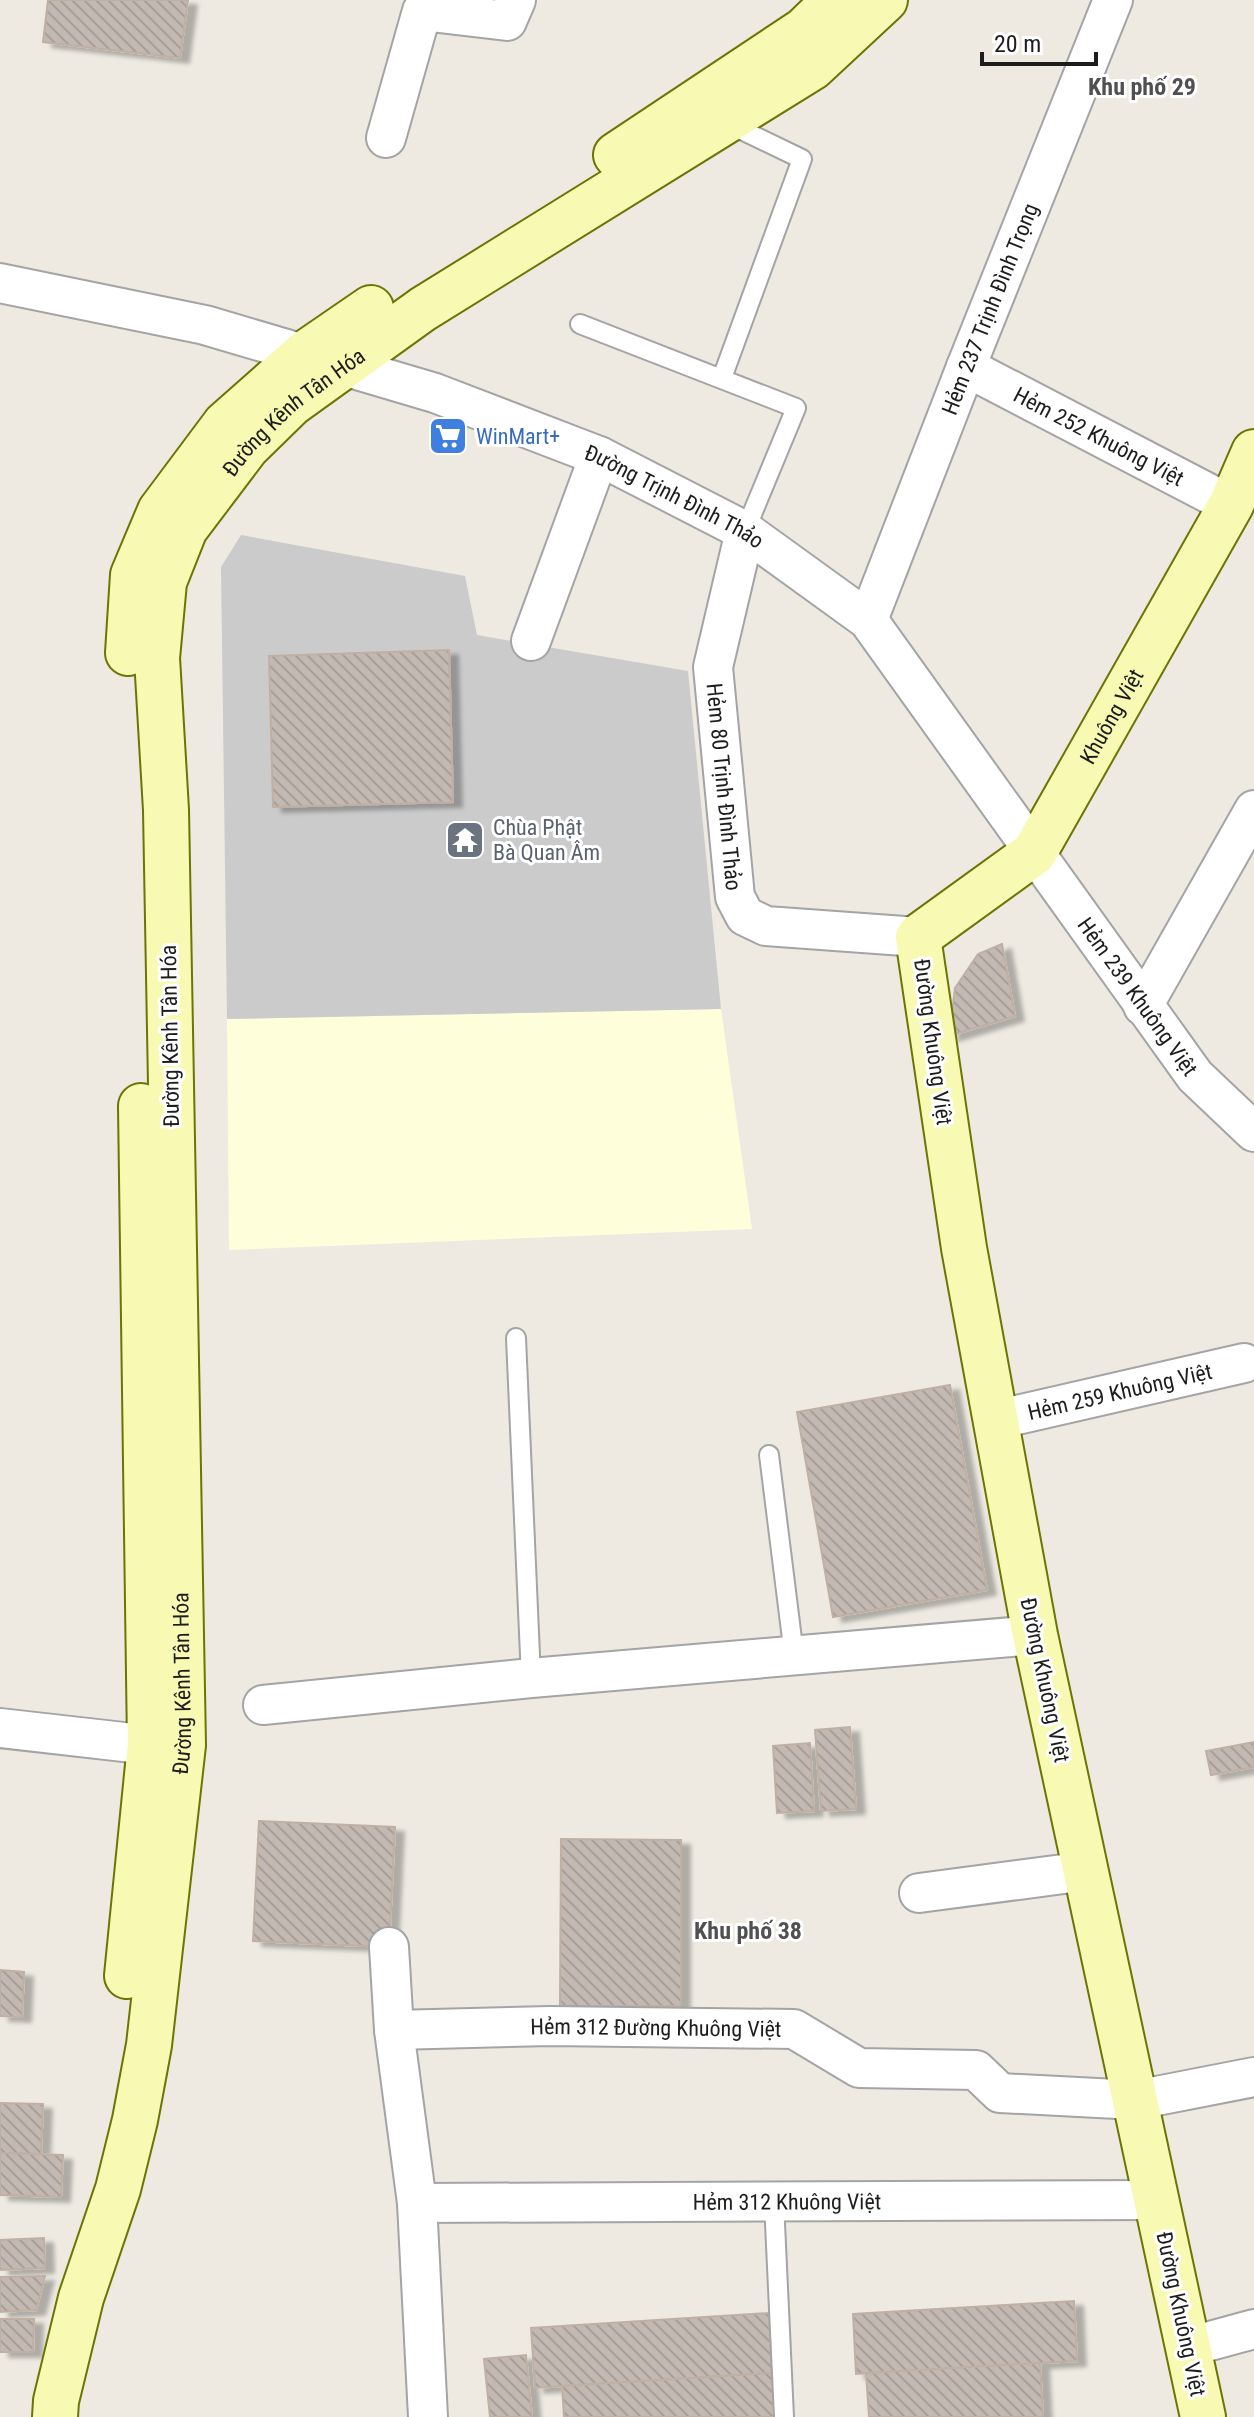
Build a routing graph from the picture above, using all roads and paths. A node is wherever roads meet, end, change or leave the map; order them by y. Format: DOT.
graph roads {
  1 [pos="516,0"];
  2 [pos="835,0"];
  3 [pos="885,0"];
  4 [pos="1113,0"];
  5 [pos="724,122"];
  6 [pos="386,138"];
  7 [pos="0,283"];
  8 [pos="580,324"];
  9 [pos="323,360"];
  10 [pos="966,367"];
  11 [pos="722,378"];
  12 [pos="1254,452"];
  13 [pos="599,456"];
  14 [pos="1237,508"];
  15 [pos="745,531"];
  16 [pos="868,620"];
  17 [pos="531,641"];
  18 [pos="1254,810"];
  19 [pos="1034,853"];
  20 [pos="918,937"];
  21 [pos="1143,1006"];
  22 [pos="1254,1132"];
  23 [pos="516,1338"];
  24 [pos="1244,1363"];
  25 [pos="995,1420"];
  26 [pos="769,1455"];
  27 [pos="1035,1635"];
  28 [pos="794,1655"];
  29 [pos="531,1678"];
  30 [pos="263,1705"];
  31 [pos="160,1723"];
  32 [pos="0,1728"];
  33 [pos="1086,1871"];
  34 [pos="919,1893"];
  35 [pos="389,1947"];
  36 [pos="394,2030"];
  37 [pos="1254,2077"];
  38 [pos="1136,2100"];
  39 [pos="1156,2200"];
  40 [pos="774,2202"];
  41 [pos="417,2203"];
  42 [pos="1254,2329"];
  43 [pos="1188,2347"];
  44 [pos="25,2417"];
  45 [pos="55,2417"];
  46 [pos="428,2417"];
  47 [pos="784,2417"];
  48 [pos="1203,2417"];
  1 -- 6 [label="street"];
  2 -- 9 [label="street, Đường Kênh Tân Hóa"];
  3 -- 5 [label="street, Đường Kênh Tân Hóa"];
  4 -- 10 [label="street, Hẻm 237 Trịnh Đình Trọng"];
  5 -- 9 [label="street, Đường Kênh Tân Hóa"];
  5 -- 11 [label="lane"];
  7 -- 9 [label="street, Đường Trịnh Đình Thảo"];
  8 -- 11 [label="lane"];
  9 -- 13 [label="street, Đường Trịnh Đình Thảo"];
  9 -- 31 [label="street, Đường Kênh Tân Hóa"];
  10 -- 14 [label="street, Hẻm 252 Khuông Việt"];
  10 -- 16 [label="street, Hẻm 237 Trịnh Đình Trọng"];
  11 -- 15 [label="lane"];
  12 -- 14 [label="street, Khuông Việt"];
  13 -- 15 [label="street, Đường Trịnh Đình Thảo"];
  13 -- 17 [label="street"];
  14 -- 19 [label="street, Khuông Việt"];
  15 -- 16 [label="street, Đường Trịnh Đình Thảo"];
  15 -- 20 [label="street, Hẻm 80 Trịnh Đình Thảo"];
  16 -- 19 [label="street, Đường Trịnh Đình Thảo"];
  18 -- 21 [label="street"];
  19 -- 20 [label="street, Khuông Việt"];
  19 -- 21 [label="street, Hẻm 239 Khuông Việt"];
  20 -- 25 [label="street, Đường Khuông Việt"];
  21 -- 22 [label="street, Hẻm 239 Khuông Việt"];
  23 -- 29 [label="lane"];
  24 -- 25 [label="street, Hẻm 259 Khuông Việt"];
  25 -- 27 [label="street, Đường Khuông Việt"];
  26 -- 28 [label="lane"];
  27 -- 28 [label="street"];
  27 -- 33 [label="street, Đường Khuông Việt"];
  28 -- 29 [label="street"];
  29 -- 30 [label="street"];
  31 -- 32 [label="street"];
  31 -- 44 [label="street, Đường Kênh Tân Hóa"];
  31 -- 45 [label="street, Đường Kênh Tân Hóa"];
  33 -- 34 [label="street"];
  33 -- 38 [label="street, Đường Khuông Việt"];
  35 -- 36 [label="street"];
  36 -- 38 [label="street, Hẻm 312 Đường Khuông Việt"];
  36 -- 41 [label="street"];
  37 -- 38 [label="street, Hẻm 312 Đường Khuông Việt"];
  38 -- 39 [label="street, Đường Khuông Việt"];
  39 -- 40 [label="street, Hẻm 312 Khuông Việt"];
  39 -- 43 [label="street, Đường Khuông Việt"];
  40 -- 41 [label="street, Hẻm 312 Khuông Việt"];
  40 -- 47 [label="lane"];
  41 -- 46 [label="street"];
  42 -- 43 [label="street"];
  43 -- 48 [label="street, Đường Khuông Việt"];
}
